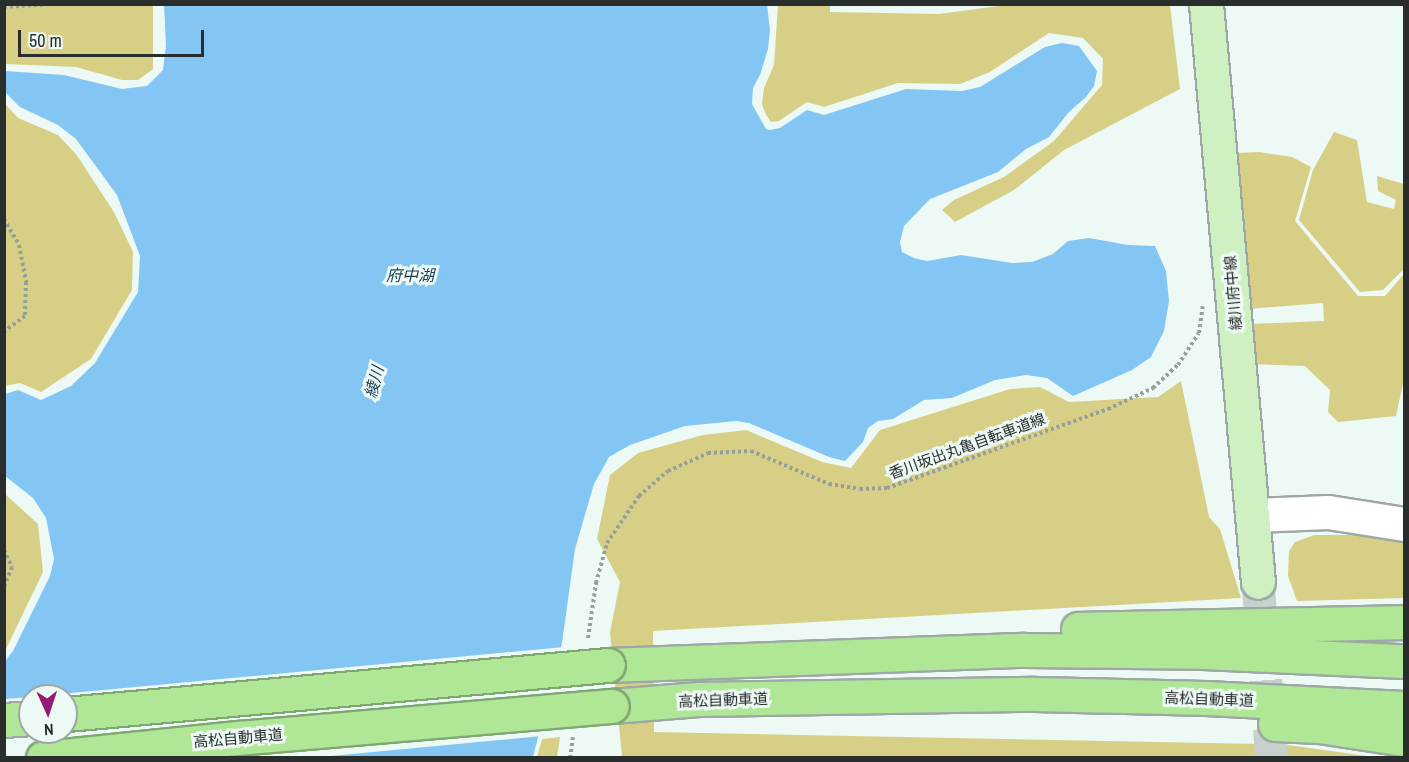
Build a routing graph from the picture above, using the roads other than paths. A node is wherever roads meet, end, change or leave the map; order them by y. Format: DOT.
graph roads {
  1 [pos="1206,4"];
  2 [pos="1254,515"];
  3 [pos="1404,524"];
  4 [pos="1258,582"];
  5 [pos="1404,622"];
  6 [pos="696,660"];
  7 [pos="1404,661"];
  8 [pos="1034,694"];
  9 [pos="1404,708"];
  10 [pos="78,713"];
  11 [pos="1404,739"];
  12 [pos="43,758"];
  1 -- 2 [label="main road, 綾川府中線"];
  2 -- 3 [label="street"];
  2 -- 4 [label="main road, 綾川府中線"];
  5 -- 6 [label="highway"];
  6 -- 7 [label="highway"];
  6 -- 10 [label="highway, bridge"];
  8 -- 9 [label="highway, 高松自動車道"];
  8 -- 11 [label="highway"];
  8 -- 12 [label="highway, 高松自動車道, bridge"];
}
